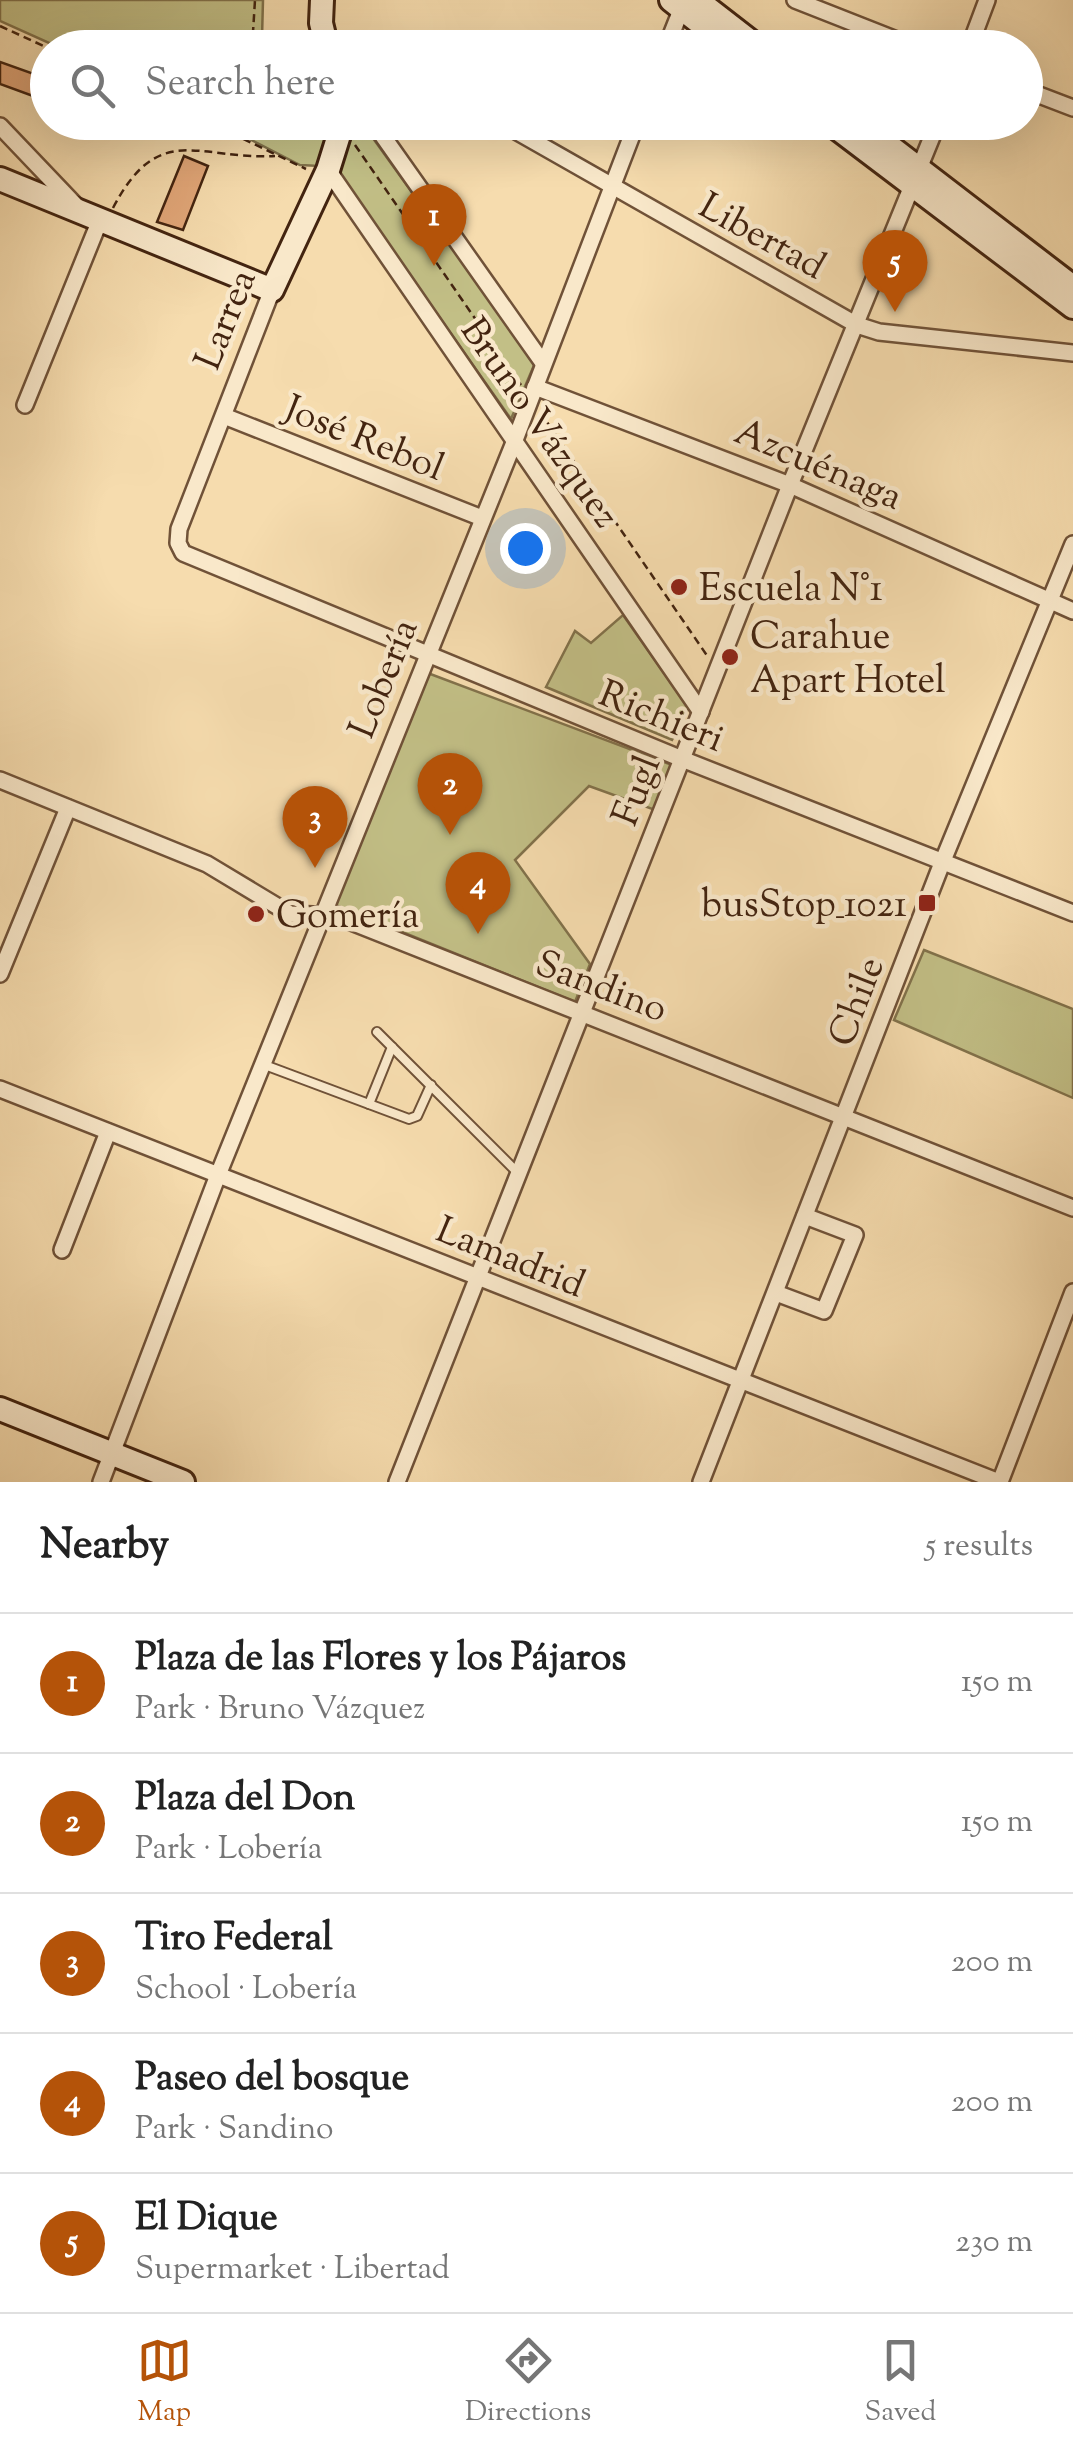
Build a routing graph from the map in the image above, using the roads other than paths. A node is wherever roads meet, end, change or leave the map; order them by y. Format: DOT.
graph roads {
  1 [pos="322,0"];
  2 [pos="795,0"];
  3 [pos="987,0"];
  4 [pos="683,2"];
  5 [pos="323,30"];
  6 [pos="673,30"];
  7 [pos="713,30"];
  8 [pos="729,30"];
  9 [pos="871,30"];
  10 [pos="976,30"];
  11 [pos="1043,97"];
  12 [pos="1073,108"];
  13 [pos="0,126"];
  14 [pos="337,140"];
  15 [pos="386,140"];
  16 [pos="530,140"];
  17 [pos="630,140"];
  18 [pos="857,140"];
  19 [pos="876,140"];
  20 [pos="931,140"];
  21 [pos="328,170"];
  22 [pos="915,178"];
  23 [pos="0,179"];
  24 [pos="611,188"];
  25 [pos="97,219"];
  26 [pos="1073,287"];
  27 [pos="272,290"];
  28 [pos="1073,307"];
  29 [pos="857,325"];
  30 [pos="1073,354"];
  31 [pos="543,363"];
  32 [pos="535,387"];
  33 [pos="25,405"];
  34 [pos="224,416"];
  35 [pos="515,440"];
  36 [pos="790,485"];
  37 [pos="482,518"];
  38 [pos="178,543"];
  39 [pos="1073,544"];
  40 [pos="1050,602"];
  41 [pos="1073,611"];
  42 [pos="427,654"];
  43 [pos="701,712"];
  44 [pos="682,759"];
  45 [pos="0,780"];
  46 [pos="68,808"];
  47 [pos="942,862"];
  48 [pos="1073,913"];
  49 [pos="322,914"];
  50 [pos="0,974"];
  51 [pos="583,1012"];
  52 [pos="378,1032"];
  53 [pos="392,1047"];
  54 [pos="262,1064"];
  55 [pos="430,1085"];
  56 [pos="0,1089"];
  57 [pos="368,1104"];
  58 [pos="845,1116"];
  59 [pos="108,1132"];
  60 [pos="519,1174"];
  61 [pos="218,1175"];
  62 [pos="1073,1208"];
  63 [pos="805,1216"];
  64 [pos="62,1250"];
  65 [pos="478,1278"];
  66 [pos="1073,1292"];
  67 [pos="776,1293"];
  68 [pos="741,1381"];
  69 [pos="0,1410"];
  70 [pos="112,1454"];
  71 [pos="101,1482"];
  72 [pos="183,1482"];
  73 [pos="396,1482"];
  74 [pos="700,1482"];
  75 [pos="1000,1482"];
  1 -- 5 [label="main road"];
  2 -- 9 [label="street"];
  3 -- 10 [label="street"];
  4 -- 6 [label="street"];
  4 -- 7 [label="main road"];
  4 -- 8 [label="main road"];
  11 -- 12 [label="street"];
  13 -- 25 [label="street"];
  14 -- 21 [label="main road, Larrea"];
  15 -- 31 [label="street, Bruno Vázquez"];
  16 -- 24 [label="street, Libertad"];
  17 -- 24 [label="street, Lobería"];
  18 -- 22 [label="main road"];
  19 -- 22 [label="main road"];
  20 -- 22 [label="street, Fugl"];
  21 -- 27 [label="main road, Larrea"];
  21 -- 35 [label="street, Bruno Vázquez"];
  22 -- 26 [label="main road"];
  22 -- 28 [label="main road"];
  22 -- 29 [label="street, Fugl"];
  23 -- 25 [label="main road"];
  24 -- 29 [label="street, Libertad"];
  24 -- 31 [label="street, Lobería"];
  25 -- 27 [label="main road"];
  25 -- 33 [label="street"];
  27 -- 34 [label="street, Larrea"];
  29 -- 30 [label="street, Libertad"];
  29 -- 36 [label="street, Fugl"];
  31 -- 32 [label="street, Lobería"];
  32 -- 35 [label="street, Lobería"];
  32 -- 36 [label="street, Azcuénaga"];
  34 -- 37 [label="street, José Rebol"];
  34 -- 38 [label="street, Larrea"];
  35 -- 37 [label="street, Lobería"];
  35 -- 43 [label="street, Bruno Vázquez"];
  36 -- 40 [label="street, Azcuénaga"];
  36 -- 43 [label="street, Fugl"];
  37 -- 42 [label="street, Lobería"];
  38 -- 42 [label="street, Richieri"];
  39 -- 40 [label="street, Chile"];
  40 -- 41 [label="street, Azcuénaga"];
  40 -- 47 [label="street, Chile"];
  42 -- 44 [label="street, Richieri"];
  42 -- 49 [label="street, Lobería"];
  43 -- 44 [label="street, Fugl"];
  44 -- 47 [label="street, Richieri"];
  44 -- 51 [label="street, Fugl"];
  45 -- 46 [label="street, Sandino"];
  46 -- 49 [label="street, Sandino"];
  46 -- 50 [label="street"];
  47 -- 48 [label="street, Richieri"];
  47 -- 58 [label="street, Chile"];
  49 -- 51 [label="street, Sandino"];
  49 -- 54 [label="street, Lobería"];
  51 -- 58 [label="street, Sandino"];
  51 -- 60 [label="street, Fugl"];
  52 -- 53 [label="lane"];
  53 -- 55 [label="lane"];
  53 -- 57 [label="lane"];
  54 -- 57 [label="lane"];
  54 -- 61 [label="street, Lobería"];
  55 -- 57 [label="lane"];
  55 -- 60 [label="lane"];
  56 -- 59 [label="street, Lamadrid"];
  58 -- 62 [label="street, Sandino"];
  58 -- 63 [label="street, Chile"];
  59 -- 61 [label="street, Lamadrid"];
  59 -- 64 [label="street"];
  60 -- 65 [label="street, Fugl"];
  61 -- 65 [label="street, Lamadrid"];
  61 -- 70 [label="street, Lobería"];
  63 -- 67 [label="street, Chile"];
  63 -- 67 [label="street"];
  65 -- 68 [label="street, Lamadrid"];
  65 -- 73 [label="street, Fugl"];
  66 -- 75 [label="street"];
  67 -- 68 [label="street, Chile"];
  68 -- 74 [label="street, Chile"];
  68 -- 75 [label="street, Lamadrid"];
  69 -- 70 [label="main road"];
  70 -- 71 [label="street, Lobería"];
  70 -- 72 [label="main road"];
}
